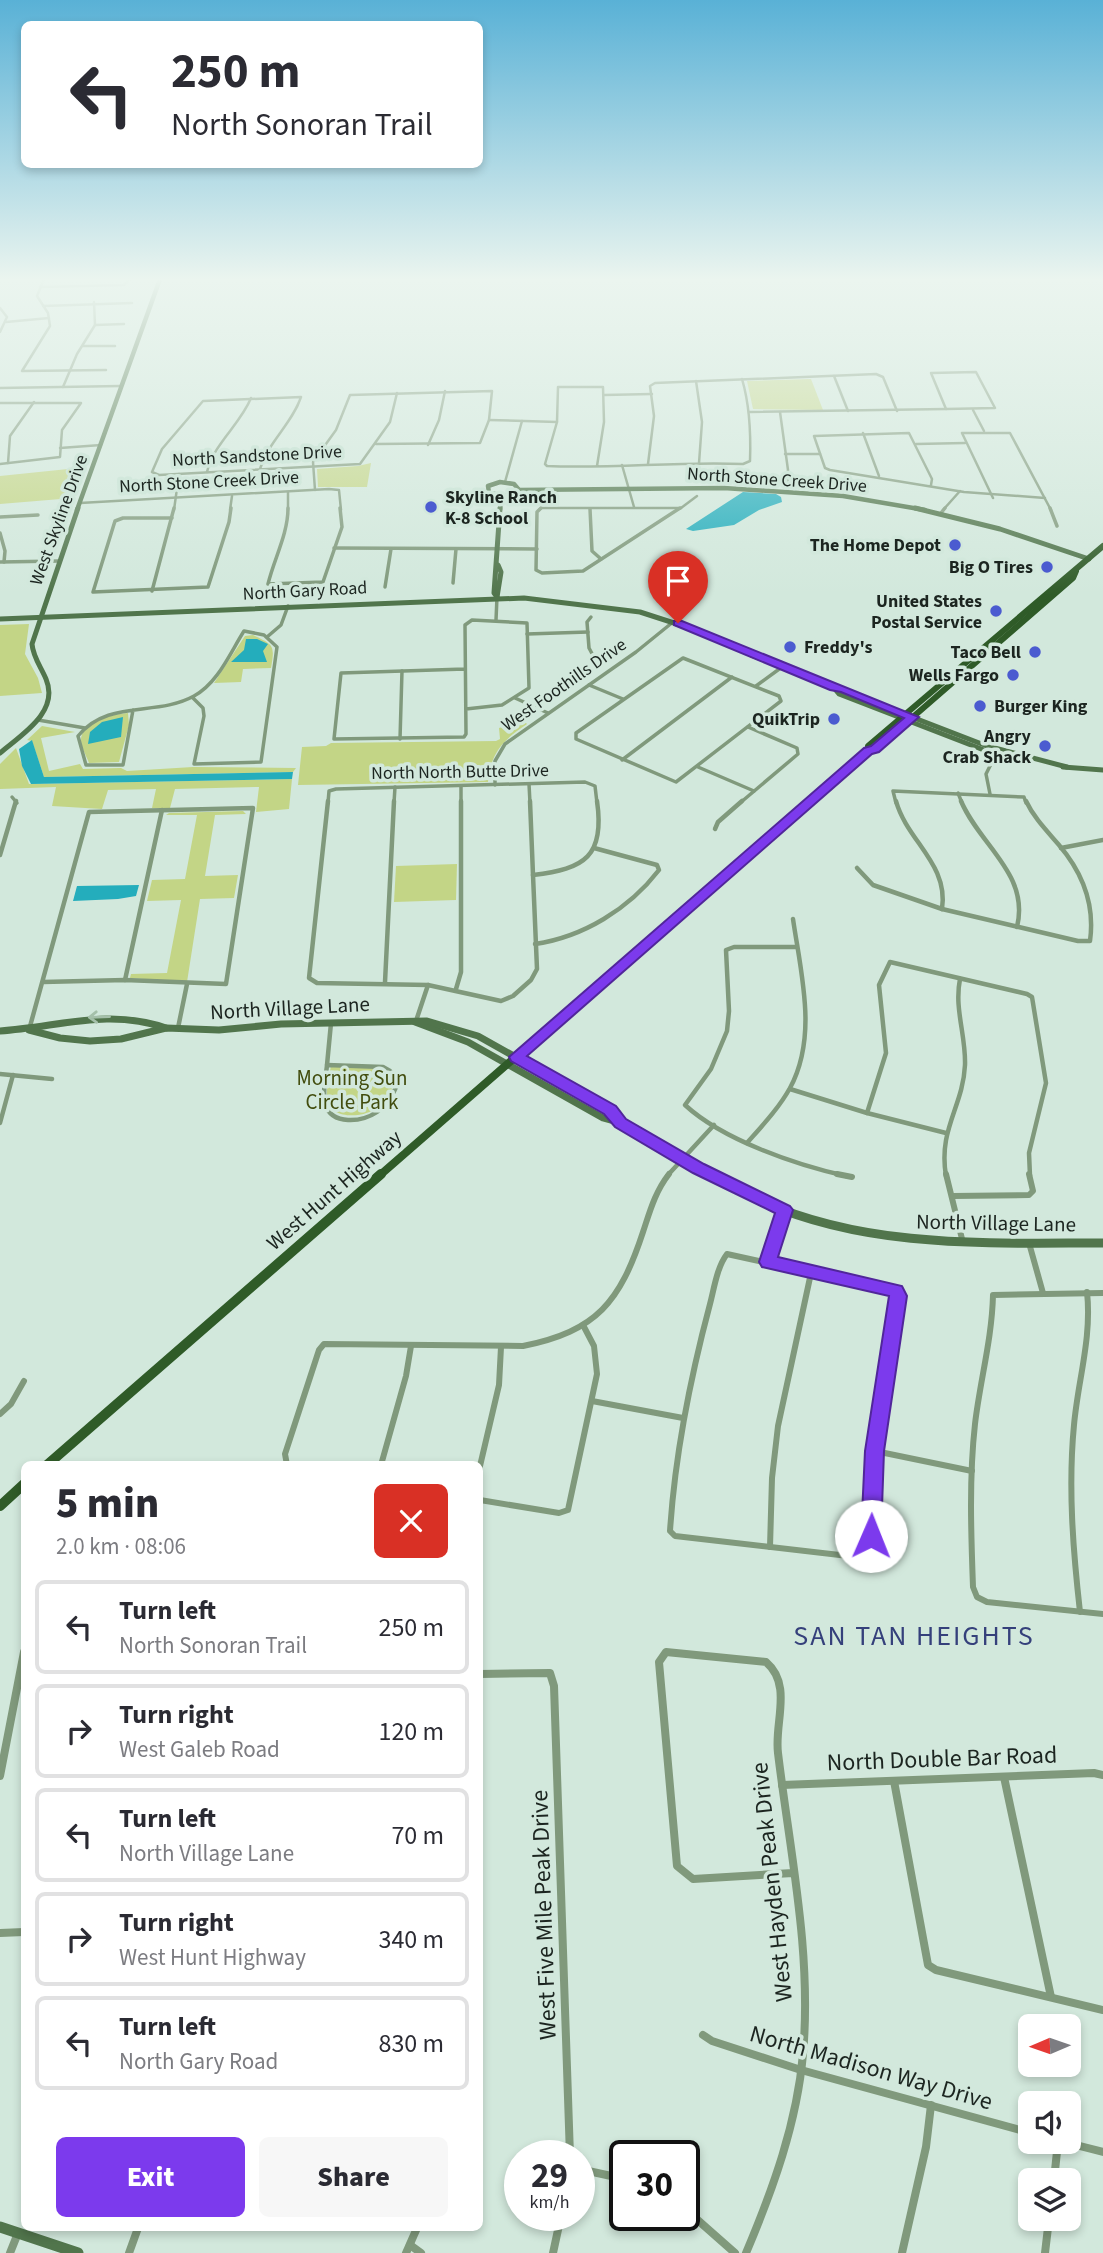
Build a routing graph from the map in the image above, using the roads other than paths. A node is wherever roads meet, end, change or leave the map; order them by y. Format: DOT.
graph roads {
  1 [pos="64,384"];
  2 [pos="651,384"];
  3 [pos="696,384"];
  4 [pos="743,384"];
  5 [pos="837,384"];
  6 [pos="886,384"];
  7 [pos="936,384"];
  8 [pos="982,384"];
  9 [pos="120,386"];
  10 [pos="63,387"];
  11 [pos="0,388"];
  12 [pos="14,388"];
  13 [pos="444,391"];
  14 [pos="397,393"];
  15 [pos="652,394"];
  16 [pos="604,395"];
  17 [pos="251,398"];
  18 [pos="34,402"];
  19 [pos="0,403"];
  20 [pos="6,403"];
  21 [pos="947,410"];
  22 [pos="974,410"];
  23 [pos="848,411"];
  24 [pos="897,411"];
  25 [pos="749,412"];
  26 [pos="780,412"];
  27 [pos="489,420"];
  28 [pos="522,421"];
  29 [pos="557,422"];
  30 [pos="984,432"];
  31 [pos="863,433"];
  32 [pos="965,443"];
  33 [pos="376,444"];
  34 [pos="916,444"];
  35 [pos="101,445"];
  36 [pos="428,445"];
  37 [pos="60,448"];
  38 [pos="785,454"];
  39 [pos="820,454"];
  40 [pos="8,463"];
  41 [pos="699,463"];
  42 [pos="0,464"];
  43 [pos="648,464"];
  44 [pos="622,465"];
  45 [pos="312,466"];
  46 [pos="597,466"];
  47 [pos="260,469"];
  48 [pos="207,472"];
  49 [pos="179,474"];
  50 [pos="879,476"];
  51 [pos="505,482"];
  52 [pos="931,485"];
  53 [pos="315,489"];
  54 [pos="519,490"];
  55 [pos="630,490"];
  56 [pos="786,491"];
  57 [pos="960,491"];
  58 [pos="288,492"];
  59 [pos="232,496"];
  60 [pos="501,496"];
  61 [pos="697,496"];
  62 [pos="993,498"];
  63 [pos="1045,498"];
  64 [pos="177,499"];
  65 [pos="80,503"];
  66 [pos="634,507"];
  67 [pos="681,508"];
  68 [pos="590,509"];
  69 [pos="941,513"];
  70 [pos="38,515"];
  71 [pos="0,517"];
  72 [pos="172,518"];
  73 [pos="1057,526"];
  74 [pos="0,533"];
  75 [pos="1103,546"];
  76 [pos="334,548"];
  77 [pos="391,549"];
  78 [pos="456,549"];
  79 [pos="499,549"];
  80 [pos="537,549"];
  81 [pos="601,559"];
  82 [pos="1087,560"];
  83 [pos="59,561"];
  84 [pos="2,562"];
  85 [pos="453,583"];
  86 [pos="208,587"];
  87 [pos="385,587"];
  88 [pos="152,591"];
  89 [pos="93,592"];
  90 [pos="497,597"];
  91 [pos="288,606"];
  92 [pos="591,617"];
  93 [pos="39,618"];
  94 [pos="0,619"];
  95 [pos="496,620"];
  96 [pos="671,623"];
  97 [pos="244,631"];
  98 [pos="587,632"];
  99 [pos="527,634"];
  100 [pos="267,637"];
  101 [pos="596,661"];
  102 [pos="782,667"];
  103 [pos="465,669"];
  104 [pos="402,671"];
  105 [pos="732,677"];
  106 [pos="589,685"];
  107 [pos="757,686"];
  108 [pos="834,688"];
  109 [pos="844,696"];
  110 [pos="862,696"];
  111 [pos="192,697"];
  112 [pos="515,698"];
  113 [pos="623,699"];
  114 [pos="466,709"];
  115 [pos="133,710"];
  116 [pos="548,713"];
  117 [pos="906,718"];
  118 [pos="38,720"];
  119 [pos="747,727"];
  120 [pos="85,728"];
  121 [pos="464,737"];
  122 [pos="334,739"];
  123 [pos="400,739"];
  124 [pos="0,752"];
  125 [pos="996,754"];
  126 [pos="622,760"];
  127 [pos="261,762"];
  128 [pos="86,765"];
  129 [pos="698,766"];
  130 [pos="1067,767"];
  131 [pos="1103,770"];
  132 [pos="529,784"];
  133 [pos="495,785"];
  134 [pos="461,786"];
  135 [pos="395,787"];
  136 [pos="754,791"];
  137 [pos="958,793"];
  138 [pos="989,794"];
  139 [pos="12,797"];
  140 [pos="162,810"];
  141 [pos="715,829"];
  142 [pos="1103,840"];
  143 [pos="594,848"];
  144 [pos="1061,848"];
  145 [pos="0,855"];
  146 [pos="659,867"];
  147 [pos="857,868"];
  148 [pos="533,875"];
  149 [pos="942,909"];
  150 [pos="793,919"];
  151 [pos="1017,928"];
  152 [pos="536,944"];
  153 [pos="796,947"];
  154 [pos="726,950"];
  155 [pos="960,979"];
  156 [pos="125,980"];
  157 [pos="43,982"];
  158 [pos="385,982"];
  159 [pos="187,984"];
  160 [pos="428,985"];
  161 [pos="456,989"];
  162 [pos="501,1001"];
  163 [pos="415,1022"];
  164 [pos="331,1023"];
  165 [pos="166,1028"];
  166 [pos="178,1028"];
  167 [pos="29,1030"];
  168 [pos="0,1031"];
  169 [pos="516,1057"];
  170 [pos="508,1064"];
  171 [pos="327,1065"];
  172 [pos="0,1074"];
  173 [pos="13,1075"];
  174 [pos="52,1079"];
  175 [pos="790,1089"];
  176 [pos="685,1105"];
  177 [pos="867,1113"];
  178 [pos="0,1123"];
  179 [pos="621,1123"];
  180 [pos="714,1125"];
  181 [pos="947,1133"];
  182 [pos="747,1143"];
  183 [pos="681,1158"];
  184 [pos="852,1177"];
  185 [pos="953,1196"];
  186 [pos="784,1210"];
  187 [pos="963,1243"];
  188 [pos="1029,1243"];
  189 [pos="1103,1243"];
  190 [pos="768,1262"];
  191 [pos="811,1273"];
  192 [pos="1087,1292"];
  193 [pos="1043,1293"];
  194 [pos="1103,1293"];
  195 [pos="583,1325"];
  196 [pos="411,1346"];
  197 [pos="501,1347"];
  198 [pos="24,1381"];
  199 [pos="592,1401"];
  200 [pos="0,1413"];
  201 [pos="683,1418"];
  202 [pos="875,1451"];
  203 [pos="52,1461"];
  204 [pos="286,1461"];
  205 [pos="382,1461"];
  206 [pos="481,1461"];
  207 [pos="972,1471"];
  208 [pos="21,1488"];
  209 [pos="483,1500"];
  210 [pos="0,1506"];
  211 [pos="770,1547"];
  212 [pos="1080,1612"];
  213 [pos="1103,1614"];
  214 [pos="21,1668"];
  215 [pos="483,1674"];
  216 [pos="1103,1775"];
  217 [pos="0,1776"];
  218 [pos="1004,1777"];
  219 [pos="894,1781"];
  220 [pos="782,1785"];
  221 [pos="793,1873"];
  222 [pos="684,1874"];
  223 [pos="21,1932"];
  224 [pos="0,1933"];
  225 [pos="1051,1997"];
  226 [pos="1103,2010"];
  227 [pos="703,2035"];
  228 [pos="801,2070"];
  229 [pos="931,2105"];
  230 [pos="1018,2129"];
  231 [pos="570,2140"];
  232 [pos="1081,2146"];
  233 [pos="1103,2152"];
  234 [pos="700,2222"];
  235 [pos="0,2227"];
  236 [pos="137,2231"];
  237 [pos="416,2231"];
  238 [pos="558,2231"];
  239 [pos="1048,2231"];
  240 [pos="18,2234"];
  241 [pos="408,2249"];
  242 [pos="10,2253"];
  243 [pos="78,2253"];
  244 [pos="129,2253"];
  245 [pos="421,2253"];
  246 [pos="553,2253"];
  247 [pos="735,2253"];
  248 [pos="746,2253"];
  249 [pos="902,2253"];
  250 [pos="1045,2253"];
  1 -- 10 [label="street"];
  2 -- 15 [label="street"];
  3 -- 41 [label="street"];
  4 -- 25 [label="street"];
  5 -- 23 [label="street"];
  6 -- 24 [label="street"];
  7 -- 21 [label="street"];
  8 -- 22 [label="street"];
  9 -- 10 [label="street"];
  9 -- 35 [label="street, West Skyline Drive"];
  10 -- 12 [label="street"];
  11 -- 12 [label="street"];
  12 -- 20 [label="street"];
  13 -- 14 [label="street"];
  13 -- 27 [label="street"];
  13 -- 36 [label="street"];
  14 -- 33 [label="street"];
  14 -- 45 [label="street"];
  15 -- 16 [label="street"];
  15 -- 43 [label="street"];
  16 -- 29 [label="street"];
  16 -- 46 [label="street"];
  17 -- 47 [label="street"];
  17 -- 48 [label="street"];
  17 -- 49 [label="street, North Sandstone Drive"];
  18 -- 20 [label="street"];
  18 -- 37 [label="street"];
  18 -- 40 [label="street"];
  19 -- 20 [label="street"];
  21 -- 22 [label="street"];
  21 -- 24 [label="street"];
  22 -- 30 [label="street"];
  23 -- 24 [label="street"];
  23 -- 26 [label="street"];
  25 -- 26 [label="street"];
  25 -- 41 [label="street"];
  26 -- 38 [label="street"];
  27 -- 28 [label="street"];
  27 -- 36 [label="street"];
  28 -- 29 [label="street"];
  28 -- 51 [label="street"];
  29 -- 46 [label="street"];
  30 -- 32 [label="street"];
  30 -- 63 [label="street"];
  31 -- 34 [label="street"];
  31 -- 39 [label="street"];
  31 -- 50 [label="street"];
  32 -- 34 [label="street"];
  32 -- 62 [label="street"];
  33 -- 36 [label="street"];
  33 -- 45 [label="street, North Sandstone Drive"];
  34 -- 52 [label="street"];
  35 -- 37 [label="street"];
  35 -- 65 [label="street, West Skyline Drive"];
  37 -- 40 [label="street"];
  38 -- 39 [label="street"];
  38 -- 56 [label="street"];
  39 -- 50 [label="street"];
  40 -- 42 [label="street"];
  41 -- 43 [label="street"];
  43 -- 44 [label="street"];
  44 -- 46 [label="street"];
  44 -- 55 [label="street"];
  45 -- 47 [label="street, North Sandstone Drive"];
  45 -- 53 [label="street"];
  47 -- 48 [label="street, North Sandstone Drive"];
  48 -- 49 [label="street, North Sandstone Drive"];
  49 -- 64 [label="street"];
  50 -- 52 [label="street"];
  51 -- 54 [label="street"];
  51 -- 60 [label="street"];
  52 -- 57 [label="street"];
  53 -- 58 [label="street, North Stone Creek Drive"];
  53 -- 76 [label="street, North Stone Creek Drive"];
  54 -- 55 [label="street, North Stone Creek Drive"];
  54 -- 60 [label="street"];
  55 -- 56 [label="street, North Stone Creek Drive"];
  55 -- 66 [label="street"];
  56 -- 69 [label="street, North Stone Creek Drive"];
  57 -- 62 [label="street"];
  57 -- 69 [label="street"];
  58 -- 59 [label="street, North Stone Creek Drive"];
  58 -- 76 [label="street"];
  59 -- 64 [label="street, North Stone Creek Drive"];
  59 -- 86 [label="street"];
  60 -- 79 [label="street"];
  61 -- 67 [label="street"];
  62 -- 63 [label="street"];
  63 -- 73 [label="street"];
  64 -- 65 [label="street, North Stone Creek Drive"];
  64 -- 72 [label="street"];
  65 -- 83 [label="street, West Skyline Drive"];
  66 -- 67 [label="street"];
  66 -- 68 [label="street"];
  67 -- 81 [label="street"];
  68 -- 80 [label="street"];
  68 -- 81 [label="street"];
  69 -- 82 [label="street, North Stone Creek Drive"];
  70 -- 71 [label="street"];
  72 -- 88 [label="street"];
  72 -- 89 [label="street"];
  74 -- 84 [label="street"];
  75 -- 82 [label="main road, West Hunt Highway"];
  76 -- 77 [label="street"];
  77 -- 78 [label="street"];
  77 -- 87 [label="street"];
  78 -- 79 [label="street"];
  78 -- 85 [label="street"];
  79 -- 80 [label="street"];
  79 -- 90 [label="street"];
  80 -- 81 [label="street"];
  82 -- 117 [label="main road, West Hunt Highway"];
  83 -- 84 [label="street"];
  83 -- 93 [label="street, West Skyline Drive"];
  86 -- 88 [label="street"];
  88 -- 89 [label="street"];
  90 -- 91 [label="street, North Gary Road"];
  90 -- 95 [label="street"];
  90 -- 96 [label="street, North Gary Road"];
  91 -- 93 [label="street, North Gary Road"];
  91 -- 100 [label="street"];
  92 -- 98 [label="street"];
  93 -- 94 [label="street, North Gary Road"];
  93 -- 118 [label="street, West Skyline Drive"];
  95 -- 99 [label="street"];
  95 -- 103 [label="street"];
  96 -- 102 [label="street, North Gary Road"];
  96 -- 106 [label="street, West Foothills Drive"];
  97 -- 100 [label="street"];
  97 -- 111 [label="street"];
  98 -- 99 [label="street"];
  98 -- 101 [label="street"];
  99 -- 112 [label="street"];
  100 -- 127 [label="street"];
  102 -- 107 [label="street"];
  102 -- 108 [label="street, North Gary Road"];
  103 -- 104 [label="street"];
  103 -- 114 [label="street"];
  104 -- 122 [label="street"];
  104 -- 123 [label="street"];
  105 -- 107 [label="street"];
  105 -- 113 [label="street"];
  105 -- 126 [label="street"];
  106 -- 113 [label="street"];
  106 -- 116 [label="street, West Foothills Drive"];
  107 -- 119 [label="street"];
  108 -- 109 [label="street, North Gary Road"];
  108 -- 110 [label="street, North Gary Road"];
  109 -- 110 [label="street"];
  109 -- 117 [label="street, North Gary Road"];
  110 -- 117 [label="street, North Gary Road"];
  111 -- 115 [label="street"];
  111 -- 127 [label="street"];
  112 -- 114 [label="street"];
  112 -- 116 [label="street"];
  113 -- 126 [label="street"];
  114 -- 121 [label="street"];
  115 -- 120 [label="street"];
  115 -- 128 [label="street"];
  116 -- 133 [label="street, West Foothills Drive"];
  117 -- 125 [label="street, North Gary Road"];
  117 -- 130 [label="street, North Gary Road"];
  117 -- 169 [label="main road, West Hunt Highway"];
  118 -- 120 [label="street"];
  118 -- 124 [label="street, West Skyline Drive"];
  119 -- 129 [label="street"];
  119 -- 136 [label="street"];
  120 -- 128 [label="street"];
  121 -- 123 [label="street"];
  122 -- 123 [label="street"];
  125 -- 130 [label="street, North Gary Road"];
  125 -- 138 [label="street"];
  126 -- 129 [label="street"];
  129 -- 136 [label="street"];
  130 -- 131 [label="street, North Gary Road"];
  132 -- 133 [label="street, North North Butte Drive"];
  132 -- 143 [label="street, North North Butte Drive"];
  132 -- 148 [label="street"];
  133 -- 134 [label="street, North North Butte Drive"];
  134 -- 135 [label="street, North North Butte Drive"];
  134 -- 161 [label="street"];
  135 -- 158 [label="street"];
  135 -- 158 [label="street, North North Butte Drive"];
  136 -- 141 [label="street"];
  137 -- 138 [label="street"];
  137 -- 149 [label="street"];
  137 -- 151 [label="street"];
  138 -- 144 [label="street"];
  139 -- 145 [label="street"];
  140 -- 156 [label="street"];
  140 -- 157 [label="street"];
  140 -- 159 [label="street"];
  142 -- 144 [label="street"];
  143 -- 146 [label="street"];
  143 -- 148 [label="street"];
  144 -- 151 [label="street"];
  146 -- 152 [label="street"];
  147 -- 149 [label="street"];
  148 -- 152 [label="street"];
  149 -- 151 [label="street"];
  150 -- 153 [label="street"];
  152 -- 162 [label="street"];
  153 -- 154 [label="street"];
  153 -- 175 [label="street"];
  154 -- 176 [label="street"];
  155 -- 177 [label="street"];
  155 -- 181 [label="street"];
  155 -- 185 [label="street"];
  156 -- 157 [label="street"];
  156 -- 159 [label="street"];
  157 -- 167 [label="street"];
  158 -- 160 [label="street"];
  159 -- 166 [label="street"];
  160 -- 161 [label="street"];
  160 -- 163 [label="street"];
  161 -- 162 [label="street"];
  163 -- 164 [label="street, North Village Lane"];
  163 -- 169 [label="street, North Village Lane"];
  163 -- 170 [label="street, North Village Lane"];
  164 -- 166 [label="street, North Village Lane"];
  164 -- 171 [label="street"];
  165 -- 166 [label="street, North Village Lane"];
  165 -- 167 [label="street, North Village Lane"];
  165 -- 167 [label="street, North Village Lane, one-way"];
  167 -- 168 [label="street, North Village Lane"];
  169 -- 170 [label="main road, West Hunt Highway"];
  169 -- 179 [label="street, North Village Lane"];
  170 -- 179 [label="street, North Village Lane"];
  170 -- 203 [label="main road, West Hunt Highway"];
  171 -- 171 [label="street"];
  172 -- 173 [label="street"];
  173 -- 174 [label="street"];
  173 -- 178 [label="street"];
  175 -- 177 [label="street"];
  175 -- 182 [label="street"];
  176 -- 180 [label="street"];
  177 -- 181 [label="street"];
  179 -- 183 [label="street, North Village Lane"];
  180 -- 182 [label="street"];
  180 -- 183 [label="street"];
  181 -- 185 [label="street"];
  182 -- 184 [label="street"];
  183 -- 186 [label="street, North Village Lane"];
  183 -- 195 [label="street"];
  185 -- 187 [label="street"];
  186 -- 187 [label="street, North Village Lane"];
  186 -- 190 [label="street"];
  187 -- 188 [label="street, North Village Lane"];
  188 -- 189 [label="street, North Village Lane"];
  188 -- 193 [label="street"];
  190 -- 191 [label="street"];
  190 -- 201 [label="street"];
  191 -- 202 [label="street"];
  191 -- 211 [label="street"];
  192 -- 193 [label="street"];
  192 -- 194 [label="street"];
  192 -- 212 [label="street"];
  193 -- 207 [label="street"];
  195 -- 197 [label="street"];
  195 -- 199 [label="street"];
  196 -- 197 [label="street"];
  196 -- 204 [label="street"];
  196 -- 205 [label="street"];
  197 -- 206 [label="street"];
  198 -- 200 [label="street"];
  199 -- 201 [label="street"];
  199 -- 209 [label="street"];
  201 -- 211 [label="street"];
  202 -- 207 [label="street"];
  202 -- 211 [label="street"];
  207 -- 212 [label="street"];
  208 -- 210 [label="main road"];
  212 -- 213 [label="street"];
  214 -- 217 [label="street"];
  215 -- 231 [label="street, West Five Mile Peak Drive"];
  216 -- 218 [label="street, North Double Bar Road"];
  218 -- 219 [label="street, North Double Bar Road"];
  218 -- 225 [label="street"];
  219 -- 220 [label="street, North Double Bar Road"];
  219 -- 225 [label="street"];
  220 -- 221 [label="street, West Hayden Peak Drive"];
  220 -- 222 [label="street, West Hayden Peak Drive"];
  221 -- 222 [label="street"];
  221 -- 228 [label="street, West Hayden Peak Drive"];
  223 -- 224 [label="street"];
  225 -- 226 [label="street"];
  227 -- 228 [label="street, North Madison Way Drive"];
  228 -- 229 [label="street, North Madison Way Drive"];
  228 -- 248 [label="street, West Hayden Peak Drive"];
  229 -- 230 [label="street, North Madison Way Drive"];
  229 -- 249 [label="street"];
  232 -- 233 [label="street"];
  234 -- 247 [label="street"];
  235 -- 240 [label="street"];
  236 -- 244 [label="street"];
  237 -- 241 [label="street"];
  238 -- 246 [label="street"];
  239 -- 250 [label="street"];
  240 -- 242 [label="street"];
  240 -- 243 [label="street"];
  241 -- 245 [label="street"];
}
